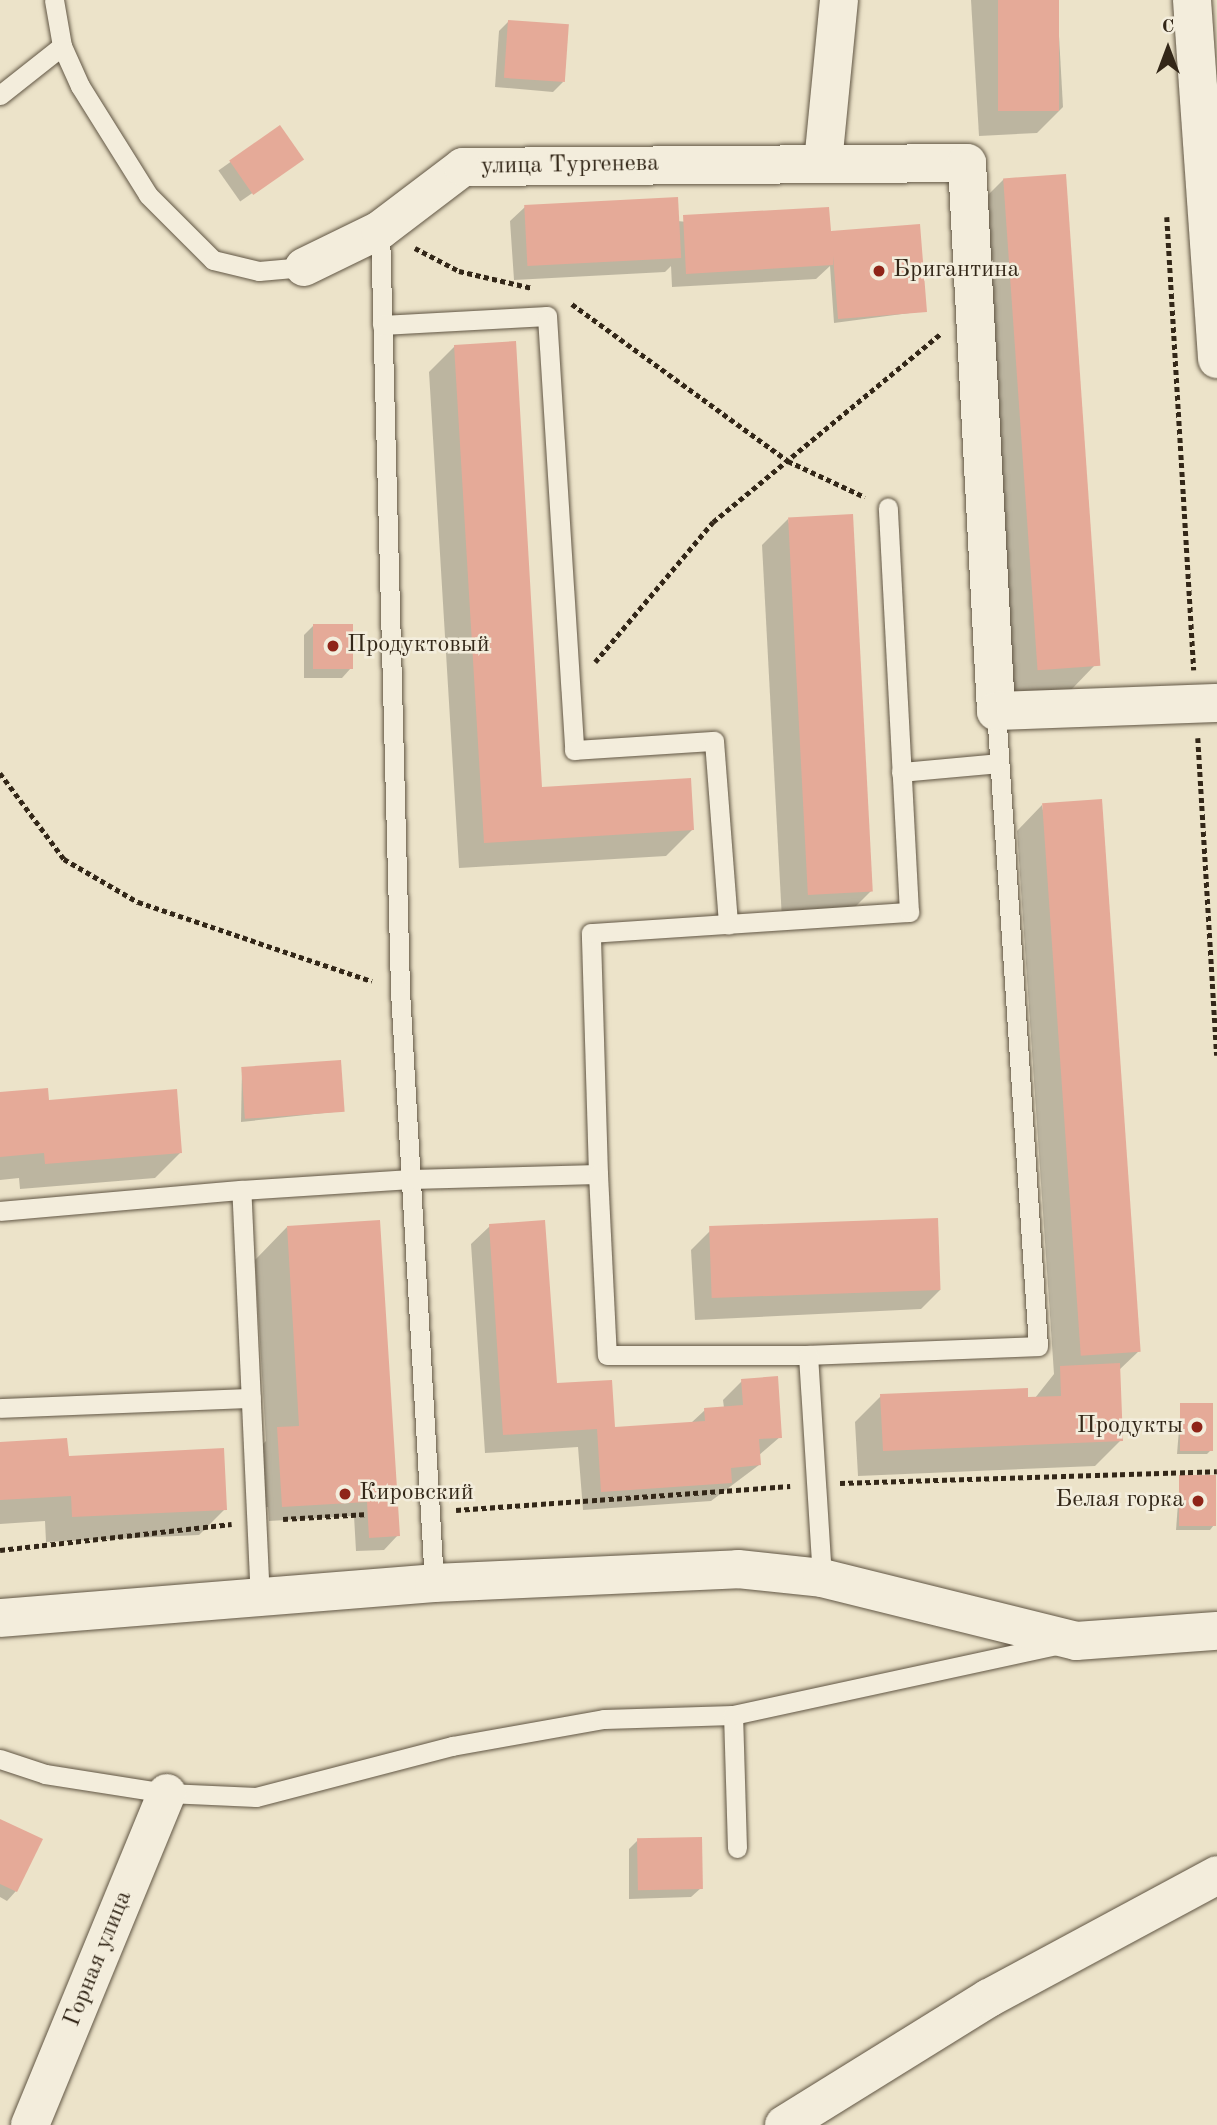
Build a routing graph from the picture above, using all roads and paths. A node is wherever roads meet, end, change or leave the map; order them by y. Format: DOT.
graph roads {
  1 [pos="54,0"];
  2 [pos="839,0"];
  3 [pos="1192,0"];
  4 [pos="62,46"];
  5 [pos="0,95"];
  6 [pos="823,163"];
  7 [pos="1167,207"];
  8 [pos="380,230"];
  9 [pos="304,267"];
  10 [pos="973,288"];
  11 [pos="544,291"];
  12 [pos="568,302"];
  13 [pos="382,325"];
  14 [pos="1217,359"];
  15 [pos="788,461"];
  16 [pos="888,508"];
  17 [pos="570,691"];
  18 [pos="1207,704"];
  19 [pos="996,711"];
  20 [pos="999,763"];
  21 [pos="901,772"];
  22 [pos="0,774"];
  23 [pos="729,924"];
  24 [pos="400,990"];
  25 [pos="1217,1055"];
  26 [pos="598,1174"];
  27 [pos="411,1179"];
  28 [pos="241,1191"];
  29 [pos="0,1211"];
  30 [pos="808,1355"];
  31 [pos="250,1398"];
  32 [pos="0,1408"];
  33 [pos="1217,1471"];
  34 [pos="1001,1476"];
  35 [pos="619,1497"];
  36 [pos="432,1511"];
  37 [pos="368,1514"];
  38 [pos="305,1517"];
  39 [pos="256,1521"];
  40 [pos="0,1550"];
  41 [pos="822,1578"];
  42 [pos="435,1583"];
  43 [pos="260,1601"];
  44 [pos="0,1618"];
  45 [pos="1217,1631"];
  46 [pos="1076,1641"];
  47 [pos="733,1715"];
  48 [pos="0,1759"];
  49 [pos="167,1793"];
  50 [pos="737,1848"];
  51 [pos="1217,1875"];
  52 [pos="30,2125"];
  53 [pos="783,2125"];
  1 -- 4 [label="lane"];
  2 -- 6 [label="street"];
  3 -- 14 [label="street"];
  4 -- 5 [label="lane"];
  4 -- 9 [label="lane"];
  6 -- 8 [label="street, улица Тургенева"];
  6 -- 10 [label="street, улица Тургенева"];
  7 -- 18 [label="path"];
  8 -- 9 [label="street, улица Тургенева"];
  8 -- 11 [label="path"];
  8 -- 13 [label="lane"];
  10 -- 15 [label="path"];
  10 -- 19 [label="street"];
  12 -- 15 [label="path"];
  13 -- 17 [label="lane"];
  13 -- 24 [label="lane"];
  15 -- 16 [label="path"];
  15 -- 17 [label="path"];
  16 -- 21 [label="lane"];
  17 -- 23 [label="lane"];
  18 -- 19 [label="street"];
  18 -- 25 [label="path"];
  19 -- 20 [label="lane"];
  20 -- 21 [label="lane"];
  20 -- 30 [label="lane"];
  21 -- 23 [label="lane"];
  22 -- 24 [label="path"];
  23 -- 26 [label="lane"];
  24 -- 27 [label="lane"];
  26 -- 27 [label="lane"];
  26 -- 30 [label="lane"];
  27 -- 28 [label="lane"];
  27 -- 36 [label="lane"];
  28 -- 29 [label="lane"];
  28 -- 31 [label="lane"];
  30 -- 41 [label="lane"];
  31 -- 32 [label="lane"];
  31 -- 39 [label="lane"];
  33 -- 34 [label="path"];
  35 -- 36 [label="path"];
  36 -- 42 [label="lane"];
  37 -- 38 [label="path"];
  39 -- 40 [label="path"];
  39 -- 43 [label="lane"];
  41 -- 42 [label="street"];
  41 -- 46 [label="street"];
  42 -- 43 [label="street"];
  43 -- 44 [label="street"];
  45 -- 46 [label="street"];
  46 -- 47 [label="lane"];
  47 -- 49 [label="lane"];
  47 -- 50 [label="lane"];
  48 -- 49 [label="lane"];
  49 -- 52 [label="street, Горная улица"];
  51 -- 53 [label="street"];
}
